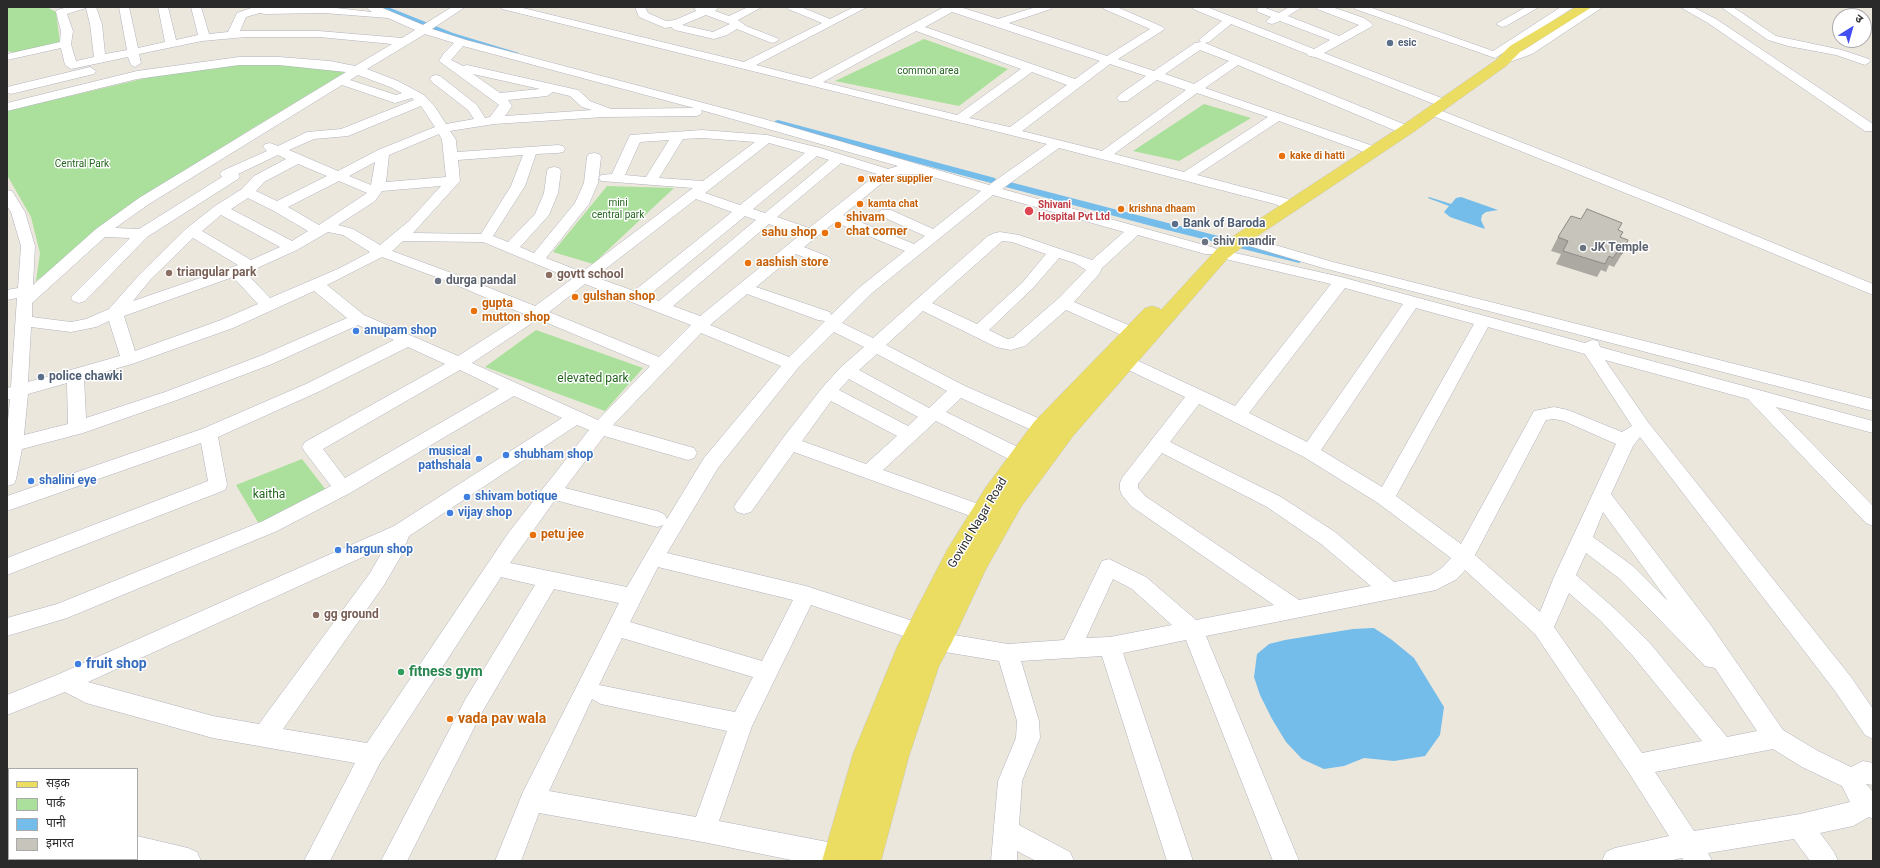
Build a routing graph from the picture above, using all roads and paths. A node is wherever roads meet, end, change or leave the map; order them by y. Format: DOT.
graph roads {
  1 [pos="81,7"];
  2 [pos="91,7"];
  3 [pos="124,7"];
  4 [pos="163,7"];
  5 [pos="196,7"];
  6 [pos="371,7"];
  7 [pos="394,7"];
  8 [pos="460,7"];
  9 [pos="506,7"];
  10 [pos="640,7"];
  11 [pos="757,7"];
  12 [pos="792,7"];
  13 [pos="862,7"];
  14 [pos="951,7"];
  15 [pos="1047,7"];
  16 [pos="1108,7"];
  17 [pos="1197,7"];
  18 [pos="1297,7"];
  19 [pos="1321,7"];
  20 [pos="1362,7"];
  21 [pos="1534,7"];
  22 [pos="1540,7"];
  23 [pos="1569,7"];
  24 [pos="1585,7"];
  25 [pos="1598,7"];
  26 [pos="1685,7"];
  27 [pos="1726,7"];
  28 [pos="259,8"];
  29 [pos="705,8"];
  30 [pos="59,9"];
  31 [pos="1255,9"];
  32 [pos="1558,13"];
  33 [pos="1279,17"];
  34 [pos="396,18"];
  35 [pos="1230,20"];
  36 [pos="734,22"];
  37 [pos="831,23"];
  38 [pos="998,23"];
  39 [pos="672,24"];
  40 [pos="1502,24"];
  41 [pos="1264,25"];
  42 [pos="428,26"];
  43 [pos="915,27"];
  44 [pos="233,35"];
  45 [pos="204,38"];
  46 [pos="773,40"];
  47 [pos="1205,40"];
  48 [pos="1340,40"];
  49 [pos="403,42"];
  50 [pos="171,44"];
  51 [pos="458,45"];
  52 [pos="67,48"];
  53 [pos="1313,54"];
  54 [pos="1504,55"];
  55 [pos="8,56"];
  56 [pos="134,56"];
  57 [pos="100,58"];
  58 [pos="1110,59"];
  59 [pos="1237,61"];
  60 [pos="1870,62"];
  61 [pos="71,65"];
  62 [pos="746,65"];
  63 [pos="7,68"];
  64 [pos="1030,68"];
  65 [pos="357,70"];
  66 [pos="461,70"];
  67 [pos="1155,74"];
  68 [pos="137,75"];
  69 [pos="436,79"];
  70 [pos="340,80"];
  71 [pos="814,82"];
  72 [pos="1076,84"];
  73 [pos="9,86"];
  74 [pos="327,88"];
  75 [pos="1196,88"];
  76 [pos="560,90"];
  77 [pos="418,97"];
  78 [pos="499,97"];
  79 [pos="1123,98"];
  80 [pos="395,99"];
  81 [pos="1435,104"];
  82 [pos="7,107"];
  83 [pos="696,112"];
  84 [pos="615,113"];
  85 [pos="1278,116"];
  86 [pos="959,119"];
  87 [pos="488,121"];
  88 [pos="444,128"];
  89 [pos="1398,128"];
  90 [pos="1870,128"];
  91 [pos="1012,132"];
  92 [pos="679,135"];
  93 [pos="244,138"];
  94 [pos="767,139"];
  95 [pos="1057,143"];
  96 [pos="558,149"];
  97 [pos="1368,149"];
  98 [pos="278,150"];
  99 [pos="531,151"];
  100 [pos="815,151"];
  101 [pos="383,153"];
  102 [pos="1104,155"];
  103 [pos="451,156"];
  104 [pos="594,157"];
  105 [pos="296,158"];
  106 [pos="839,158"];
  107 [pos="198,167"];
  108 [pos="923,170"];
  109 [pos="554,171"];
  110 [pos="888,174"];
  111 [pos="230,175"];
  112 [pos="337,176"];
  113 [pos="1185,176"];
  114 [pos="591,177"];
  115 [pos="617,179"];
  116 [pos="453,181"];
  117 [pos="650,181"];
  118 [pos="251,187"];
  119 [pos="377,189"];
  120 [pos="701,189"];
  121 [pos="991,190"];
  122 [pos="7,194"];
  123 [pos="1286,204"];
  124 [pos="277,207"];
  125 [pos="220,209"];
  126 [pos="742,210"];
  127 [pos="886,212"];
  128 [pos="834,216"];
  129 [pos="767,219"];
  130 [pos="322,229"];
  131 [pos="1135,230"];
  132 [pos="101,232"];
  133 [pos="192,232"];
  134 [pos="142,234"];
  135 [pos="811,234"];
  136 [pos="935,235"];
  137 [pos="399,237"];
  138 [pos="485,238"];
  139 [pos="1226,245"];
  140 [pos="292,247"];
  141 [pos="793,248"];
  142 [pos="510,249"];
  143 [pos="916,250"];
  144 [pos="381,252"];
  145 [pos="1056,252"];
  146 [pos="537,260"];
  147 [pos="824,260"];
  148 [pos="1094,267"];
  149 [pos="243,268"];
  150 [pos="585,277"];
  151 [pos="1341,282"];
  152 [pos="316,284"];
  153 [pos="744,288"];
  154 [pos="1873,290"];
  155 [pos="7,296"];
  156 [pos="24,296"];
  157 [pos="637,297"];
  158 [pos="78,298"];
  159 [pos="1413,302"];
  160 [pos="1064,303"];
  161 [pos="921,304"];
  162 [pos="268,305"];
  163 [pos="662,307"];
  164 [pos="115,312"];
  165 [pos="538,312"];
  166 [pos="358,319"];
  167 [pos="827,320"];
  168 [pos="24,321"];
  169 [pos="1484,321"];
  170 [pos="700,325"];
  171 [pos="979,331"];
  172 [pos="1132,333"];
  173 [pos="408,340"];
  174 [pos="1592,342"];
  175 [pos="875,346"];
  176 [pos="129,359"];
  177 [pos="1126,362"];
  178 [pos="458,364"];
  179 [pos="661,364"];
  180 [pos="792,364"];
  181 [pos="847,371"];
  182 [pos="75,375"];
  183 [pos="512,389"];
  184 [pos="959,390"];
  185 [pos="828,392"];
  186 [pos="13,393"];
  187 [pos="1196,394"];
  188 [pos="1753,395"];
  189 [pos="1873,405"];
  190 [pos="932,415"];
  191 [pos="1238,415"];
  192 [pos="576,417"];
  193 [pos="1642,427"];
  194 [pos="1873,427"];
  195 [pos="77,428"];
  196 [pos="600,428"];
  197 [pos="1052,432"];
  198 [pos="208,434"];
  199 [pos="910,436"];
  200 [pos="1627,441"];
  201 [pos="789,443"];
  202 [pos="1159,444"];
  203 [pos="12,445"];
  204 [pos="1310,452"];
  205 [pos="688,453"];
  206 [pos="1021,457"];
  207 [pos="869,472"];
  208 [pos="7,479"];
  209 [pos="343,488"];
  210 [pos="552,492"];
  211 [pos="1600,495"];
  212 [pos="1385,498"];
  213 [pos="7,504"];
  214 [pos="744,507"];
  215 [pos="983,513"];
  216 [pos="1873,518"];
  217 [pos="657,520"];
  218 [pos="401,531"];
  219 [pos="1581,539"];
  220 [pos="1464,557"];
  221 [pos="654,558"];
  222 [pos="7,567"];
  223 [pos="496,568"];
  224 [pos="1564,577"];
  225 [pos="549,579"];
  226 [pos="1391,591"];
  227 [pos="806,595"];
  228 [pos="633,597"];
  229 [pos="1297,610"];
  230 [pos="7,628"];
  231 [pos="617,628"];
  232 [pos="1543,628"];
  233 [pos="1193,630"];
  234 [pos="929,637"];
  235 [pos="1110,646"];
  236 [pos="1071,647"];
  237 [pos="1008,653"];
  238 [pos="767,672"];
  239 [pos="67,681"];
  240 [pos="1739,686"];
  241 [pos="601,694"];
  242 [pos="7,705"];
  243 [pos="742,724"];
  244 [pos="1873,728"];
  245 [pos="264,736"];
  246 [pos="1775,738"];
  247 [pos="1723,749"];
  248 [pos="372,755"];
  249 [pos="1637,765"];
  250 [pos="1863,777"];
  251 [pos="532,800"];
  252 [pos="1870,806"];
  253 [pos="1800,826"];
  254 [pos="704,830"];
  255 [pos="1006,831"];
  256 [pos="138,848"];
  257 [pos="1693,852"];
  258 [pos="176,859"];
  259 [pos="837,859"];
  260 [pos="317,861"];
  261 [pos="394,861"];
  262 [pos="508,861"];
  263 [pos="866,861"];
  264 [pos="1004,861"];
  265 [pos="1061,861"];
  266 [pos="1180,861"];
  267 [pos="1286,861"];
  268 [pos="1615,861"];
  269 [pos="1824,861"];
  1 -- 30 [label="street"];
  2 -- 57 [label="street"];
  3 -- 56 [label="street"];
  4 -- 50 [label="street"];
  5 -- 45 [label="street"];
  6 -- 34 [label="street"];
  7 -- 42 [label="street"];
  8 -- 42 [label="street"];
  9 -- 62 [label="street"];
  10 -- 39 [label="street"];
  11 -- 36 [label="street"];
  12 -- 37 [label="street"];
  13 -- 37 [label="street"];
  14 -- 38 [label="street"];
  14 -- 43 [label="street"];
  15 -- 38 [label="street"];
  16 -- 58 [label="street"];
  17 -- 35 [label="street"];
  18 -- 33 [label="street"];
  19 -- 48 [label="street"];
  20 -- 54 [label="street"];
  21 -- 40 [label="street"];
  22 -- 32 [label="street"];
  23 -- 32 [label="street"];
  24 -- 54 [label="main road"];
  25 -- 54 [label="street"];
  26 -- 90 [label="street"];
  27 -- 60 [label="street"];
  28 -- 34 [label="street"];
  28 -- 44 [label="street"];
  29 -- 36 [label="street"];
  29 -- 39 [label="street"];
  30 -- 52 [label="street"];
  31 -- 33 [label="street"];
  32 -- 54 [label="street"];
  33 -- 41 [label="street"];
  33 -- 48 [label="street"];
  34 -- 42 [label="street"];
  35 -- 47 [label="street"];
  35 -- 53 [label="street"];
  36 -- 39 [label="street"];
  36 -- 46 [label="street"];
  37 -- 62 [label="street"];
  38 -- 58 [label="street"];
  42 -- 49 [label="street"];
  42 -- 108 [label="street"];
  43 -- 64 [label="street"];
  43 -- 71 [label="street"];
  44 -- 45 [label="street"];
  44 -- 49 [label="street"];
  45 -- 50 [label="street"];
  48 -- 53 [label="street"];
  49 -- 65 [label="street"];
  50 -- 56 [label="street"];
  51 -- 66 [label="street"];
  52 -- 55 [label="street"];
  52 -- 61 [label="street"];
  52 -- 63 [label="street"];
  53 -- 81 [label="street"];
  54 -- 81 [label="main road"];
  56 -- 57 [label="street"];
  56 -- 68 [label="street"];
  56 -- 73 [label="street"];
  57 -- 61 [label="street"];
  58 -- 67 [label="street"];
  58 -- 72 [label="street"];
  59 -- 67 [label="street"];
  59 -- 75 [label="street"];
  59 -- 89 [label="street"];
  61 -- 73 [label="street"];
  62 -- 71 [label="street"];
  64 -- 72 [label="street"];
  64 -- 86 [label="street"];
  65 -- 68 [label="street"];
  65 -- 70 [label="street"];
  65 -- 77 [label="street"];
  66 -- 76 [label="street"];
  66 -- 78 [label="street"];
  67 -- 75 [label="street"];
  67 -- 79 [label="street"];
  68 -- 82 [label="street"];
  69 -- 87 [label="street"];
  70 -- 74 [label="street"];
  70 -- 80 [label="street"];
  71 -- 86 [label="street"];
  72 -- 91 [label="street"];
  74 -- 80 [label="street"];
  74 -- 93 [label="street"];
  75 -- 85 [label="street"];
  75 -- 102 [label="street"];
  76 -- 78 [label="street"];
  76 -- 84 [label="street"];
  77 -- 80 [label="street"];
  77 -- 88 [label="street"];
  77 -- 98 [label="street"];
  78 -- 87 [label="street"];
  81 -- 89 [label="main road"];
  81 -- 154 [label="street"];
  83 -- 84 [label="street"];
  84 -- 87 [label="street"];
  85 -- 97 [label="street"];
  85 -- 113 [label="street"];
  86 -- 91 [label="street"];
  87 -- 88 [label="street"];
  88 -- 101 [label="street"];
  88 -- 103 [label="street"];
  89 -- 97 [label="main road"];
  91 -- 95 [label="street"];
  92 -- 94 [label="street"];
  92 -- 115 [label="street"];
  92 -- 117 [label="street"];
  93 -- 98 [label="street"];
  93 -- 107 [label="street"];
  94 -- 100 [label="street"];
  94 -- 120 [label="street"];
  95 -- 102 [label="street"];
  95 -- 121 [label="street"];
  96 -- 99 [label="street"];
  97 -- 123 [label="main road"];
  98 -- 105 [label="street"];
  98 -- 111 [label="street"];
  99 -- 103 [label="street"];
  99 -- 138 [label="street"];
  100 -- 106 [label="street"];
  100 -- 126 [label="street"];
  101 -- 112 [label="street"];
  101 -- 119 [label="street"];
  102 -- 113 [label="street"];
  103 -- 116 [label="street"];
  104 -- 114 [label="street"];
  105 -- 112 [label="street"];
  105 -- 118 [label="street"];
  106 -- 110 [label="street"];
  106 -- 129 [label="street"];
  107 -- 111 [label="street"];
  107 -- 132 [label="street"];
  108 -- 110 [label="street"];
  108 -- 121 [label="street"];
  109 -- 142 [label="street"];
  110 -- 128 [label="street"];
  111 -- 118 [label="street"];
  111 -- 134 [label="street"];
  112 -- 119 [label="street"];
  112 -- 124 [label="street"];
  113 -- 123 [label="street"];
  114 -- 115 [label="street"];
  114 -- 146 [label="street"];
  115 -- 117 [label="street"];
  116 -- 119 [label="street"];
  116 -- 137 [label="street"];
  117 -- 120 [label="street"];
  118 -- 124 [label="street"];
  118 -- 125 [label="street"];
  119 -- 130 [label="street"];
  120 -- 126 [label="street"];
  120 -- 150 [label="street"];
  121 -- 131 [label="street"];
  121 -- 136 [label="street"];
  122 -- 156 [label="street"];
  123 -- 139 [label="main road"];
  124 -- 130 [label="street"];
  125 -- 133 [label="street"];
  125 -- 140 [label="street"];
  126 -- 129 [label="street"];
  126 -- 157 [label="street"];
  127 -- 136 [label="street"];
  128 -- 135 [label="street"];
  128 -- 143 [label="street"];
  129 -- 135 [label="street"];
  129 -- 163 [label="street"];
  130 -- 140 [label="street"];
  130 -- 144 [label="street"];
  131 -- 139 [label="street"];
  131 -- 148 [label="street"];
  132 -- 134 [label="street"];
  132 -- 156 [label="street"];
  133 -- 149 [label="street"];
  133 -- 164 [label="street"];
  134 -- 158 [label="street"];
  135 -- 141 [label="street"];
  136 -- 143 [label="street"];
  137 -- 138 [label="street"];
  137 -- 144 [label="street"];
  138 -- 142 [label="street"];
  139 -- 151 [label="street"];
  139 -- 172 [label="main road, Govind Nagar Road"];
  139 -- 174 [label="street"];
  139 -- 177 [label="main road, Govind Nagar Road"];
  140 -- 149 [label="street"];
  141 -- 147 [label="street"];
  141 -- 153 [label="street"];
  142 -- 146 [label="street"];
  143 -- 167 [label="street"];
  144 -- 152 [label="street"];
  144 -- 165 [label="street"];
  145 -- 148 [label="street"];
  145 -- 161 [label="street"];
  145 -- 171 [label="street"];
  146 -- 150 [label="street"];
  148 -- 160 [label="street"];
  149 -- 162 [label="street"];
  149 -- 164 [label="street"];
  150 -- 157 [label="street"];
  150 -- 165 [label="street"];
  151 -- 159 [label="street"];
  151 -- 191 [label="street"];
  152 -- 162 [label="street"];
  152 -- 166 [label="street"];
  153 -- 167 [label="street"];
  153 -- 170 [label="street"];
  155 -- 156 [label="street"];
  156 -- 168 [label="street"];
  157 -- 163 [label="street"];
  159 -- 169 [label="street"];
  159 -- 204 [label="street"];
  160 -- 171 [label="street"];
  160 -- 172 [label="street"];
  161 -- 171 [label="street"];
  161 -- 175 [label="street"];
  162 -- 176 [label="street"];
  163 -- 170 [label="street"];
  164 -- 168 [label="street"];
  164 -- 176 [label="street"];
  165 -- 178 [label="street"];
  165 -- 179 [label="street"];
  166 -- 173 [label="street"];
  166 -- 195 [label="street"];
  167 -- 175 [label="street"];
  167 -- 180 [label="street"];
  168 -- 186 [label="street"];
  169 -- 174 [label="street"];
  169 -- 212 [label="street"];
  170 -- 179 [label="street"];
  170 -- 180 [label="street"];
  172 -- 197 [label="main road, Govind Nagar Road"];
  173 -- 178 [label="street"];
  173 -- 198 [label="street"];
  174 -- 188 [label="street"];
  174 -- 189 [label="street"];
  174 -- 193 [label="street"];
  175 -- 181 [label="street"];
  175 -- 184 [label="street"];
  176 -- 182 [label="street"];
  177 -- 187 [label="street"];
  177 -- 197 [label="main road, Govind Nagar Road"];
  178 -- 183 [label="street"];
  178 -- 209 [label="street"];
  179 -- 196 [label="street"];
  180 -- 221 [label="street"];
  181 -- 185 [label="street"];
  181 -- 190 [label="street"];
  182 -- 186 [label="street"];
  182 -- 195 [label="street"];
  183 -- 192 [label="street"];
  183 -- 209 [label="street"];
  184 -- 190 [label="street"];
  184 -- 197 [label="street"];
  185 -- 199 [label="street"];
  185 -- 201 [label="street"];
  186 -- 203 [label="street"];
  187 -- 191 [label="street"];
  187 -- 202 [label="street"];
  188 -- 194 [label="street"];
  188 -- 216 [label="street"];
  190 -- 199 [label="street"];
  190 -- 206 [label="street"];
  191 -- 204 [label="street"];
  192 -- 196 [label="street"];
  192 -- 218 [label="street"];
  193 -- 200 [label="street"];
  193 -- 244 [label="street"];
  195 -- 203 [label="street"];
  196 -- 205 [label="street"];
  196 -- 210 [label="street"];
  197 -- 206 [label="main road, Govind Nagar Road"];
  197 -- 234 [label="main road, Govind Nagar Road"];
  198 -- 213 [label="street"];
  198 -- 222 [label="street"];
  199 -- 207 [label="street"];
  200 -- 211 [label="street"];
  200 -- 220 [label="street"];
  201 -- 207 [label="street"];
  201 -- 214 [label="street"];
  202 -- 226 [label="street"];
  202 -- 229 [label="street"];
  203 -- 208 [label="street"];
  204 -- 212 [label="street"];
  206 -- 215 [label="main road, Govind Nagar Road"];
  207 -- 215 [label="street"];
  209 -- 230 [label="street"];
  210 -- 217 [label="street"];
  210 -- 223 [label="street"];
  211 -- 219 [label="street"];
  211 -- 240 [label="street"];
  212 -- 220 [label="street"];
  215 -- 234 [label="main road, Govind Nagar Road"];
  218 -- 239 [label="street"];
  218 -- 245 [label="street"];
  219 -- 224 [label="street"];
  219 -- 240 [label="street"];
  220 -- 226 [label="street"];
  220 -- 232 [label="street"];
  221 -- 227 [label="street"];
  221 -- 228 [label="street"];
  223 -- 225 [label="street"];
  223 -- 248 [label="street"];
  224 -- 232 [label="street"];
  224 -- 247 [label="street"];
  225 -- 228 [label="street"];
  225 -- 261 [label="street"];
  226 -- 229 [label="street"];
  227 -- 234 [label="street"];
  227 -- 238 [label="street"];
  228 -- 231 [label="street"];
  229 -- 233 [label="street"];
  231 -- 238 [label="street"];
  231 -- 251 [label="street"];
  232 -- 249 [label="street"];
  233 -- 235 [label="street"];
  233 -- 236 [label="street"];
  233 -- 267 [label="street"];
  234 -- 237 [label="street"];
  234 -- 259 [label="main road, Govind Nagar Road"];
  234 -- 263 [label="main road, Govind Nagar Road"];
  235 -- 236 [label="street"];
  235 -- 266 [label="street"];
  236 -- 237 [label="street"];
  237 -- 255 [label="street"];
  238 -- 243 [label="street"];
  239 -- 242 [label="street"];
  239 -- 245 [label="street"];
  240 -- 246 [label="street"];
  241 -- 243 [label="street"];
  243 -- 254 [label="street"];
  245 -- 248 [label="street"];
  246 -- 247 [label="street"];
  246 -- 250 [label="street"];
  247 -- 249 [label="street"];
  248 -- 260 [label="street"];
  249 -- 257 [label="street"];
  250 -- 252 [label="street"];
  251 -- 254 [label="street"];
  251 -- 262 [label="street"];
  252 -- 253 [label="street"];
  253 -- 257 [label="street"];
  253 -- 269 [label="street"];
  254 -- 259 [label="street"];
  255 -- 264 [label="street"];
  255 -- 265 [label="street"];
  256 -- 258 [label="street"];
  257 -- 268 [label="street"];
}
